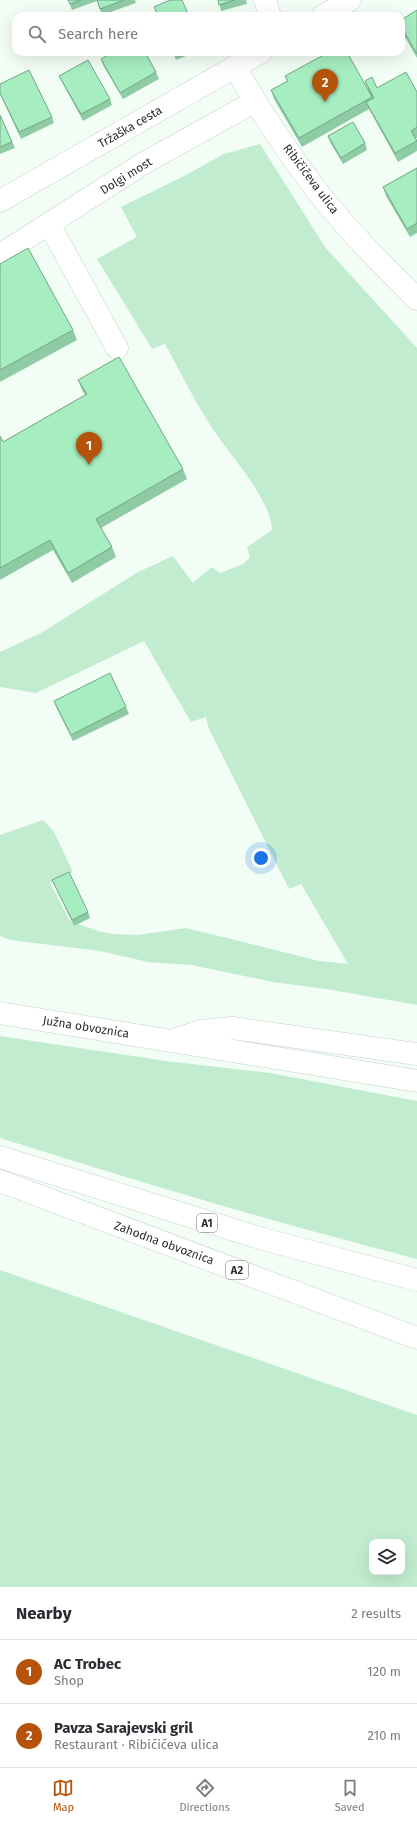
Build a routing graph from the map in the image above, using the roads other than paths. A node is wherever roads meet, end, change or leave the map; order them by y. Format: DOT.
graph roads {
  1 [pos="265,0"];
  2 [pos="350,0"];
  3 [pos="269,12"];
  4 [pos="330,12"];
  5 [pos="254,56"];
  6 [pos="235,66"];
  7 [pos="254,102"];
  8 [pos="0,202"];
  9 [pos="48,224"];
  10 [pos="0,255"];
  11 [pos="417,299"];
  12 [pos="117,348"];
  13 [pos="0,1013"];
  14 [pos="172,1041"];
  15 [pos="417,1054"];
  16 [pos="417,1081"];
  17 [pos="0,1157"];
  18 [pos="0,1181"];
  19 [pos="417,1280"];
  20 [pos="417,1338"];
  1 -- 3 [label="main road"];
  2 -- 4 [label="main road"];
  5 -- 6 [label="main road, Tržaška cesta"];
  6 -- 7 [label="main road, Ribičičeva ulica"];
  6 -- 8 [label="main road, Tržaška cesta"];
  7 -- 9 [label="main road, Dolgi most"];
  7 -- 11 [label="main road, Ribičičeva ulica"];
  9 -- 10 [label="main road, Dolgi most"];
  9 -- 12 [label="main road"];
  13 -- 14 [label="main road, Južna obvoznica"];
  14 -- 15 [label="main road"];
  14 -- 16 [label="main road"];
  17 -- 19 [label="main road, A1"];
  18 -- 20 [label="main road, Zahodna obvoznica / A2"];
}
